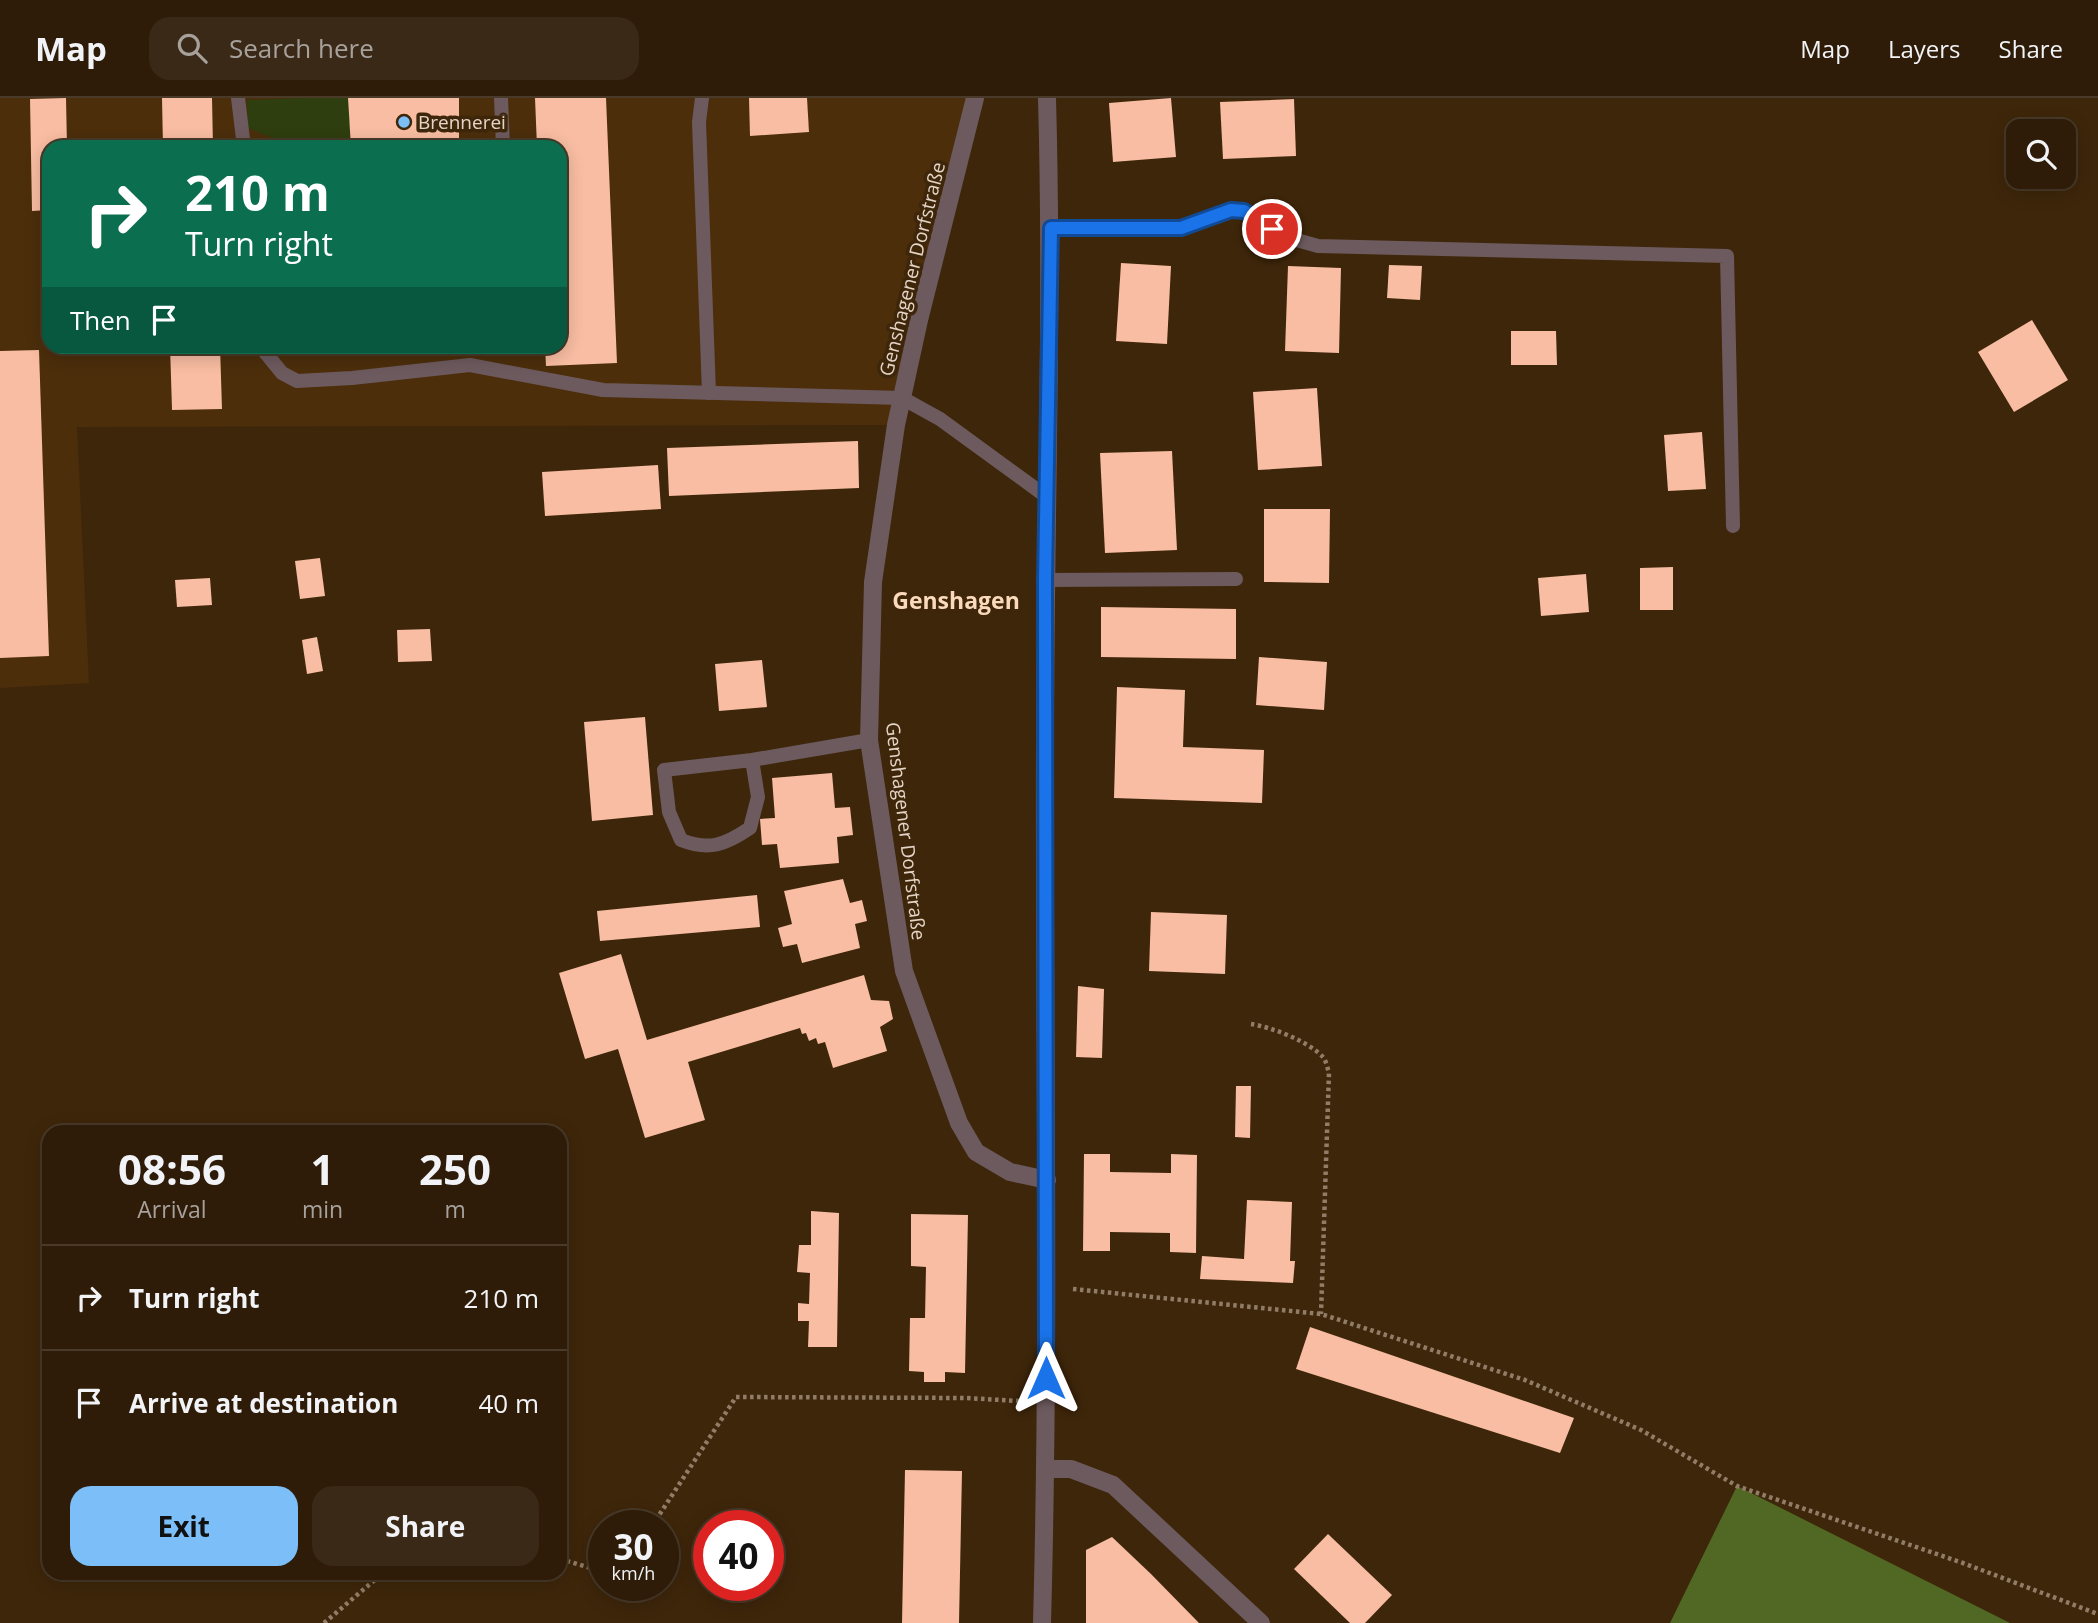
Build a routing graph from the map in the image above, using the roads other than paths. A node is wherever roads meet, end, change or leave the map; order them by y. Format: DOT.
graph roads {
  1 [pos="238,98"];
  2 [pos="501,98"];
  3 [pos="702,98"];
  4 [pos="975,98"];
  5 [pos="1047,98"];
  6 [pos="243,140"];
  7 [pos="503,140"];
  8 [pos="1051,228"];
  9 [pos="267,354"];
  10 [pos="709,393"];
  11 [pos="902,398"];
  12 [pos="1046,497"];
  13 [pos="1733,526"];
  14 [pos="1236,579"];
  15 [pos="1045,580"];
  16 [pos="869,740"];
  17 [pos="752,760"];
  18 [pos="1047,1180"];
  19 [pos="1046,1469"];
  20 [pos="1042,1623"];
  21 [pos="1261,1623"];
  1 -- 6 [label="lane"];
  2 -- 7 [label="lane"];
  3 -- 10 [label="lane"];
  4 -- 11 [label="street, Genshagener Dorfstraße"];
  5 -- 8 [label="street"];
  8 -- 12 [label="street"];
  8 -- 13 [label="lane"];
  9 -- 10 [label="lane"];
  10 -- 11 [label="lane"];
  11 -- 12 [label="lane"];
  11 -- 16 [label="street, Genshagener Dorfstraße"];
  12 -- 15 [label="street"];
  14 -- 15 [label="lane"];
  15 -- 18 [label="street"];
  16 -- 17 [label="lane"];
  16 -- 18 [label="street, Genshagener Dorfstraße"];
  17 -- 17 [label="lane"];
  18 -- 19 [label="street"];
  19 -- 20 [label="street"];
  19 -- 21 [label="street"];
}
